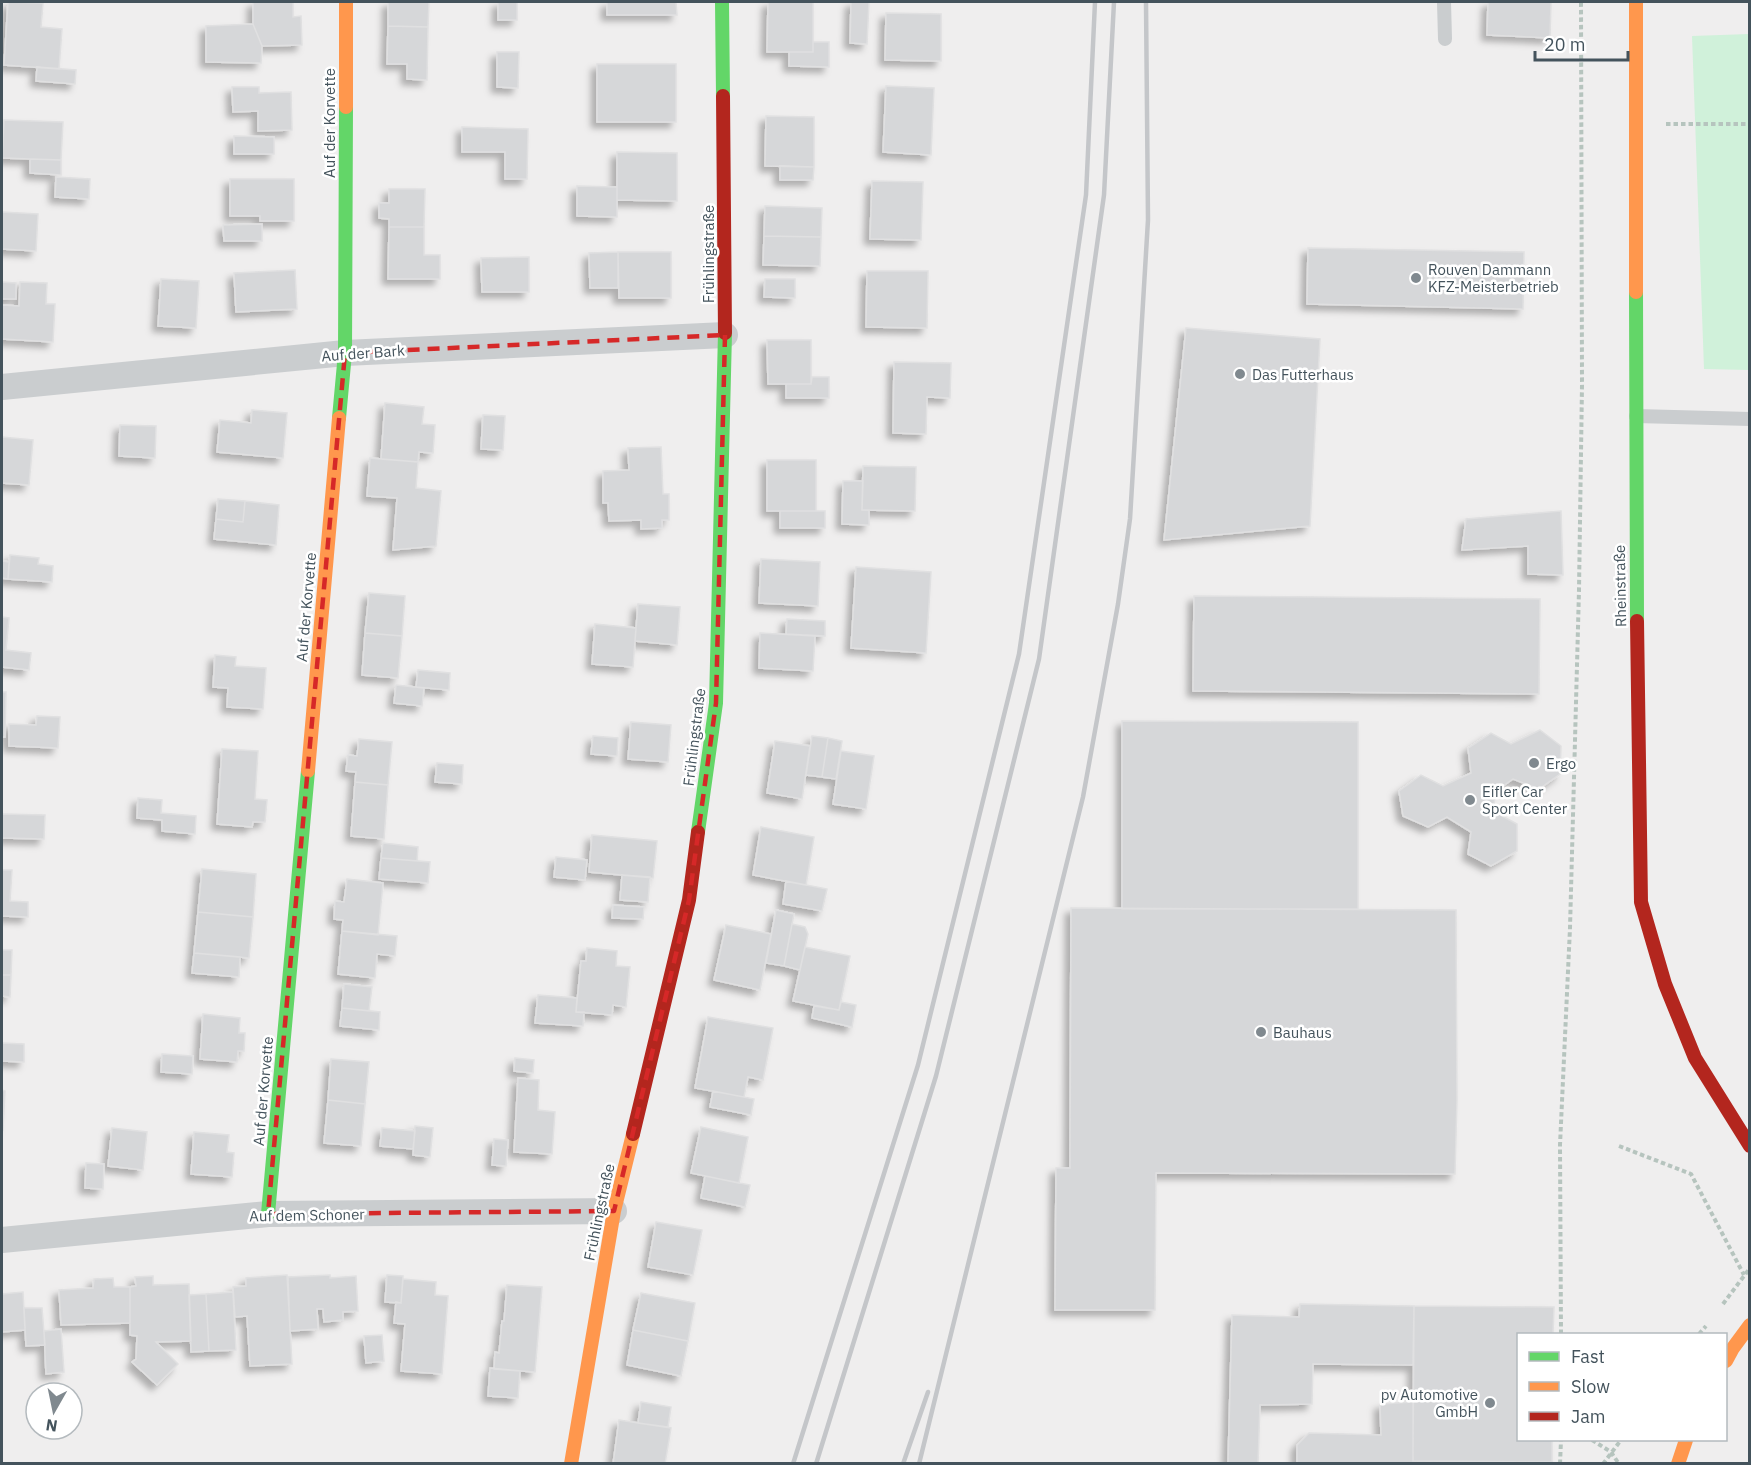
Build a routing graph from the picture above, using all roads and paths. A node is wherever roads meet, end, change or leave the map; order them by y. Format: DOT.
graph roads {
  1 [pos="346,2"];
  2 [pos="722,2"];
  3 [pos="1444,2"];
  4 [pos="1581,2"];
  5 [pos="1636,2"];
  6 [pos="1445,39"];
  7 [pos="1636,123"];
  8 [pos="1749,124"];
  9 [pos="725,335"];
  10 [pos="345,353"];
  11 [pos="2,387"];
  12 [pos="1636,416"];
  13 [pos="1749,419"];
  14 [pos="1619,1146"];
  15 [pos="1749,1146"];
  16 [pos="614,1211"];
  17 [pos="268,1214"];
  18 [pos="2,1240"];
  19 [pos="1749,1268"];
  20 [pos="1744,1275"];
  21 [pos="1719,1309"];
  22 [pos="1712,1317"];
  23 [pos="1749,1325"];
  24 [pos="1561,1333"];
  25 [pos="1700,1333"];
  26 [pos="1727,1359"];
  27 [pos="1561,1441"];
  28 [pos="1594,1441"];
  29 [pos="1620,1441"];
  30 [pos="1686,1441"];
  31 [pos="1611,1452"];
  32 [pos="571,1464"];
  33 [pos="1560,1464"];
  34 [pos="1603,1464"];
  35 [pos="1619,1464"];
  36 [pos="1678,1464"];
  1 -- 10 [label="street, Auf der Korvette"];
  2 -- 9 [label="street, Frühlingstraße"];
  3 -- 6 [label="lane"];
  4 -- 24 [label="path"];
  5 -- 7 [label="street, Rheinstraße"];
  7 -- 8 [label="path"];
  7 -- 12 [label="street, Rheinstraße"];
  9 -- 10 [label="street, Auf der Bark"];
  9 -- 16 [label="street, Frühlingstraße"];
  10 -- 11 [label="street, Auf der Bark"];
  10 -- 17 [label="street, Auf der Korvette"];
  12 -- 13 [label="lane"];
  12 -- 15 [label="street, Rheinstraße"];
  14 -- 20 [label="path"];
  16 -- 17 [label="street, Auf dem Schoner"];
  16 -- 32 [label="street, Frühlingstraße"];
  17 -- 18 [label="street, Auf dem Schoner"];
  19 -- 20 [label="path"];
  20 -- 21 [label="path"];
  22 -- 25 [label="path"];
  23 -- 26 [label="street"];
  27 -- 33 [label="path"];
  28 -- 31 [label="path"];
  29 -- 31 [label="path"];
  30 -- 36 [label="street"];
  31 -- 34 [label="path"];
  31 -- 35 [label="path"];
}
